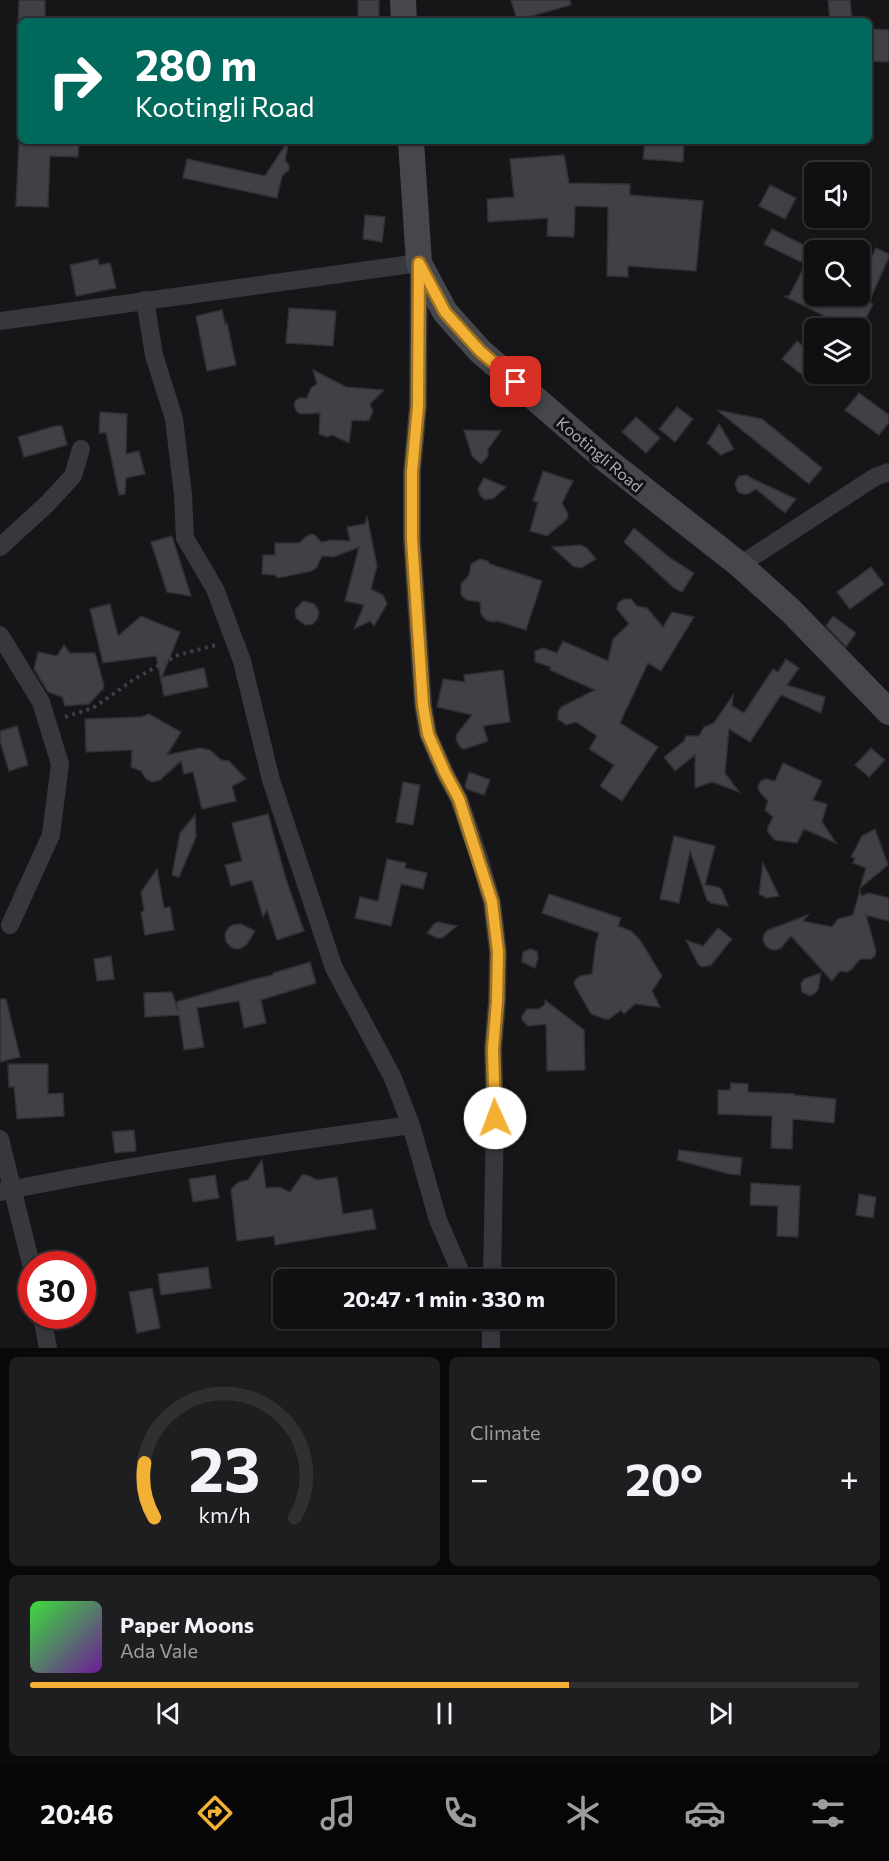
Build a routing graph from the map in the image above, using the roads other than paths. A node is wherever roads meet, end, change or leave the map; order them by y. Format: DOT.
graph roads {
  1 [pos="403,0"];
  2 [pos="404,18"];
  3 [pos="411,144"];
  4 [pos="419,263"];
  5 [pos="145,300"];
  6 [pos="0,321"];
  7 [pos="81,449"];
  8 [pos="889,472"];
  9 [pos="0,547"];
  10 [pos="740,566"];
  11 [pos="0,635"];
  12 [pos="889,712"];
  13 [pos="10,925"];
  14 [pos="411,1125"];
  15 [pos="0,1139"];
  16 [pos="6,1191"];
  17 [pos="26,1251"];
  18 [pos="459,1269"];
  19 [pos="492,1269"];
  20 [pos="44,1329"];
  21 [pos="484,1329"];
  22 [pos="491,1329"];
  23 [pos="491,1346"];
  24 [pos="48,1348"];
  1 -- 2 [label="street"];
  3 -- 4 [label="street, Kootingli Road"];
  4 -- 5 [label="street"];
  4 -- 10 [label="street, Kootingli Road"];
  4 -- 19 [label="street"];
  5 -- 6 [label="street"];
  5 -- 14 [label="street"];
  7 -- 9 [label="street"];
  8 -- 10 [label="street"];
  10 -- 12 [label="street, Kootingli Road"];
  11 -- 13 [label="street"];
  14 -- 16 [label="street"];
  14 -- 18 [label="street"];
  15 -- 16 [label="street"];
  16 -- 17 [label="street"];
  20 -- 24 [label="street"];
  21 -- 23 [label="street"];
  22 -- 23 [label="street"];
}
